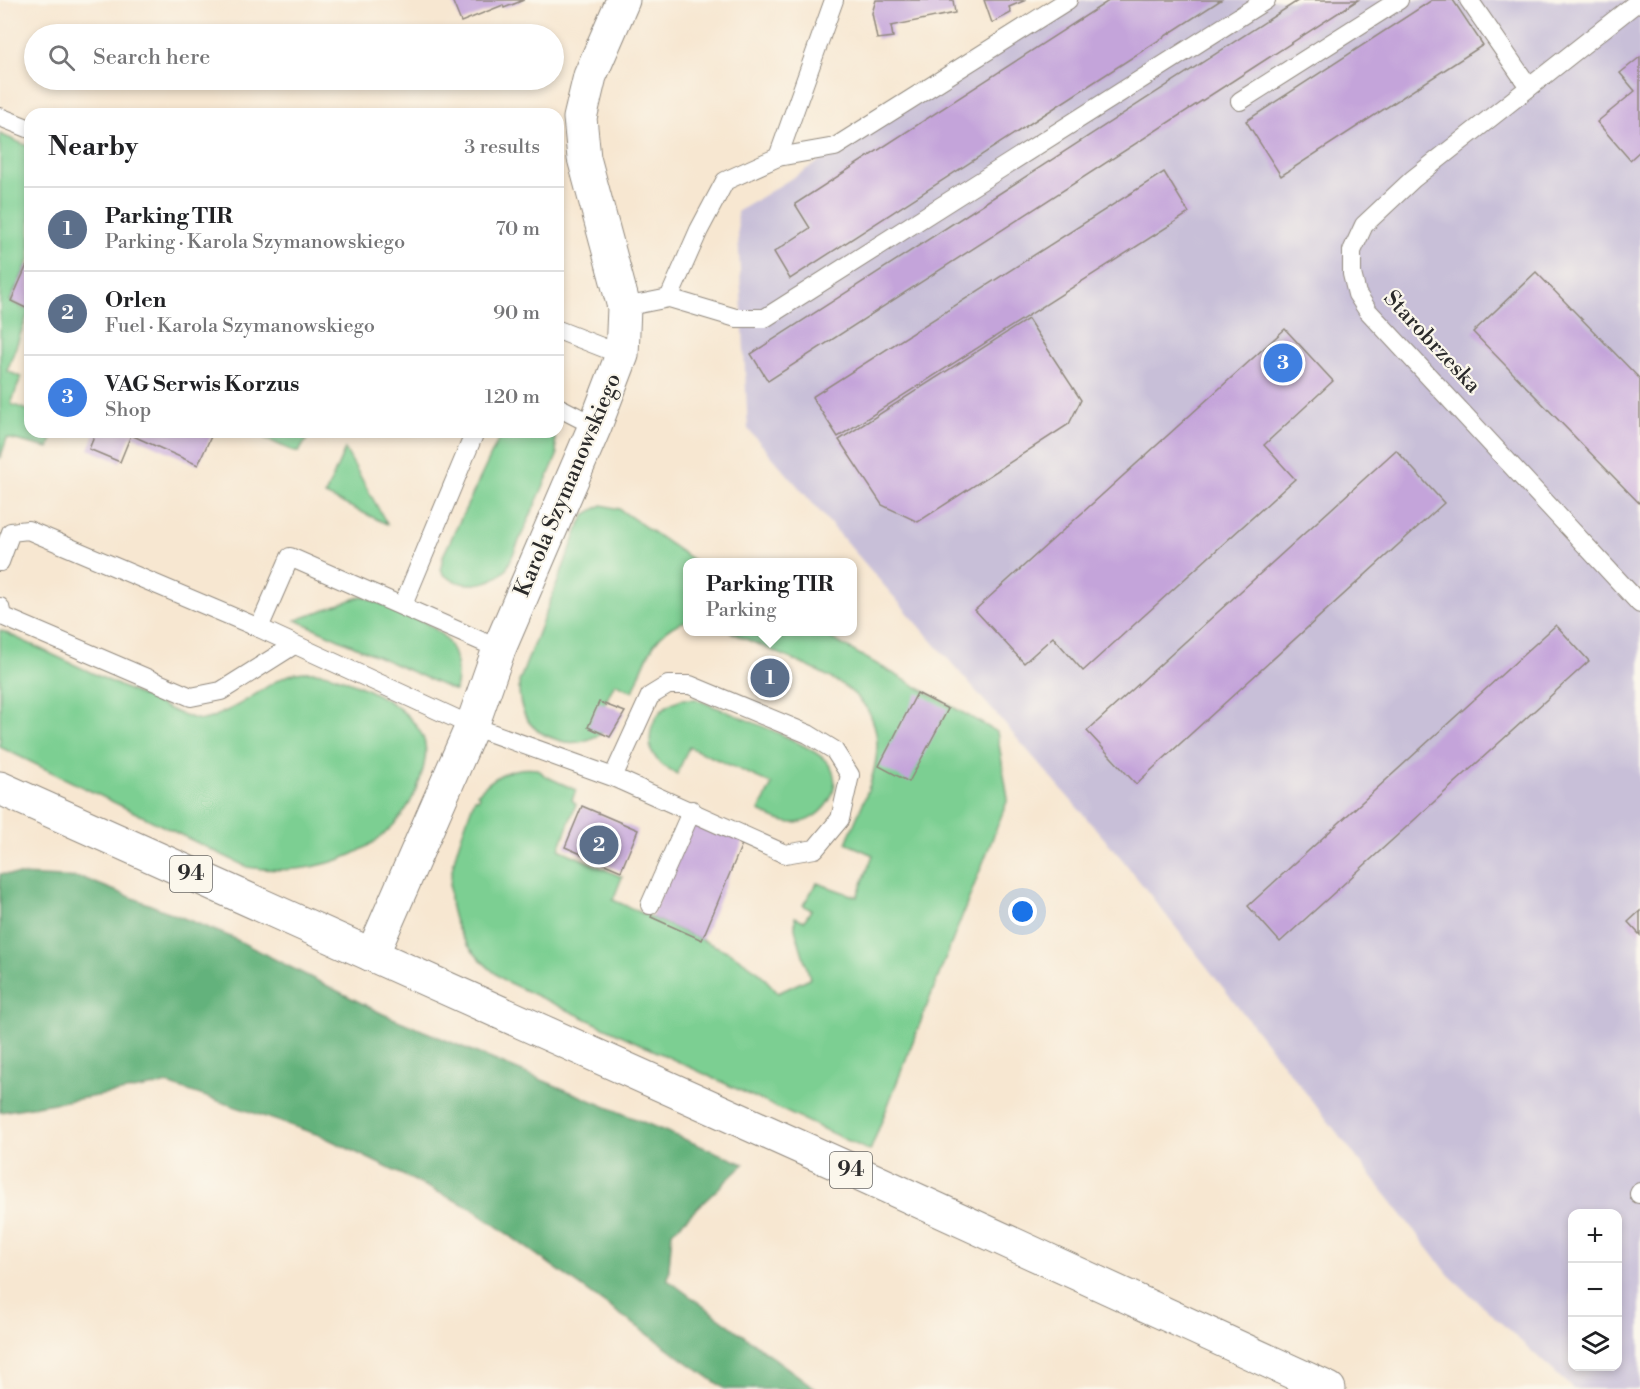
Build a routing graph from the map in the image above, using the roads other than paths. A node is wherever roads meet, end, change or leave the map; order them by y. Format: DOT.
graph roads {
  1 [pos="623,0"];
  2 [pos="834,0"];
  3 [pos="1068,0"];
  4 [pos="1266,0"];
  5 [pos="1399,0"];
  6 [pos="1469,0"];
  7 [pos="1640,0"];
  8 [pos="1529,87"];
  9 [pos="1240,101"];
  10 [pos="0,117"];
  11 [pos="24,127"];
  12 [pos="778,157"];
  13 [pos="669,298"];
  14 [pos="624,307"];
  15 [pos="564,332"];
  16 [pos="622,355"];
  17 [pos="564,410"];
  18 [pos="595,426"];
  19 [pos="473,438"];
  20 [pos="0,561"];
  21 [pos="1640,604"];
  22 [pos="403,605"];
  23 [pos="0,607"];
  24 [pos="259,628"];
  25 [pos="294,645"];
  26 [pos="500,649"];
  27 [pos="472,726"];
  28 [pos="613,777"];
  29 [pos="0,788"];
  30 [pos="692,810"];
  31 [pos="650,905"];
  32 [pos="372,955"];
  33 [pos="1329,1389"];
  1 -- 14 [label="main road, Karola Szymanowskiego"];
  2 -- 12 [label="lane"];
  3 -- 12 [label="lane"];
  4 -- 13 [label="lane"];
  5 -- 9 [label="lane"];
  6 -- 8 [label="lane"];
  7 -- 8 [label="lane, Starobrzeska"];
  8 -- 21 [label="lane, Starobrzeska"];
  10 -- 11 [label="lane"];
  12 -- 13 [label="lane"];
  13 -- 14 [label="lane"];
  14 -- 16 [label="main road, Karola Szymanowskiego"];
  15 -- 16 [label="lane"];
  16 -- 18 [label="main road, Karola Szymanowskiego"];
  17 -- 18 [label="lane"];
  18 -- 26 [label="main road, Karola Szymanowskiego"];
  19 -- 22 [label="lane"];
  20 -- 24 [label="lane"];
  22 -- 24 [label="lane"];
  22 -- 26 [label="lane"];
  23 -- 25 [label="lane"];
  24 -- 25 [label="lane"];
  25 -- 27 [label="lane"];
  26 -- 27 [label="main road, Karola Szymanowskiego"];
  27 -- 28 [label="lane"];
  27 -- 32 [label="main road, Karola Szymanowskiego"];
  28 -- 30 [label="lane"];
  28 -- 30 [label="lane"];
  29 -- 32 [label="main road, 94"];
  30 -- 31 [label="lane"];
  32 -- 33 [label="main road, 94"];
}
